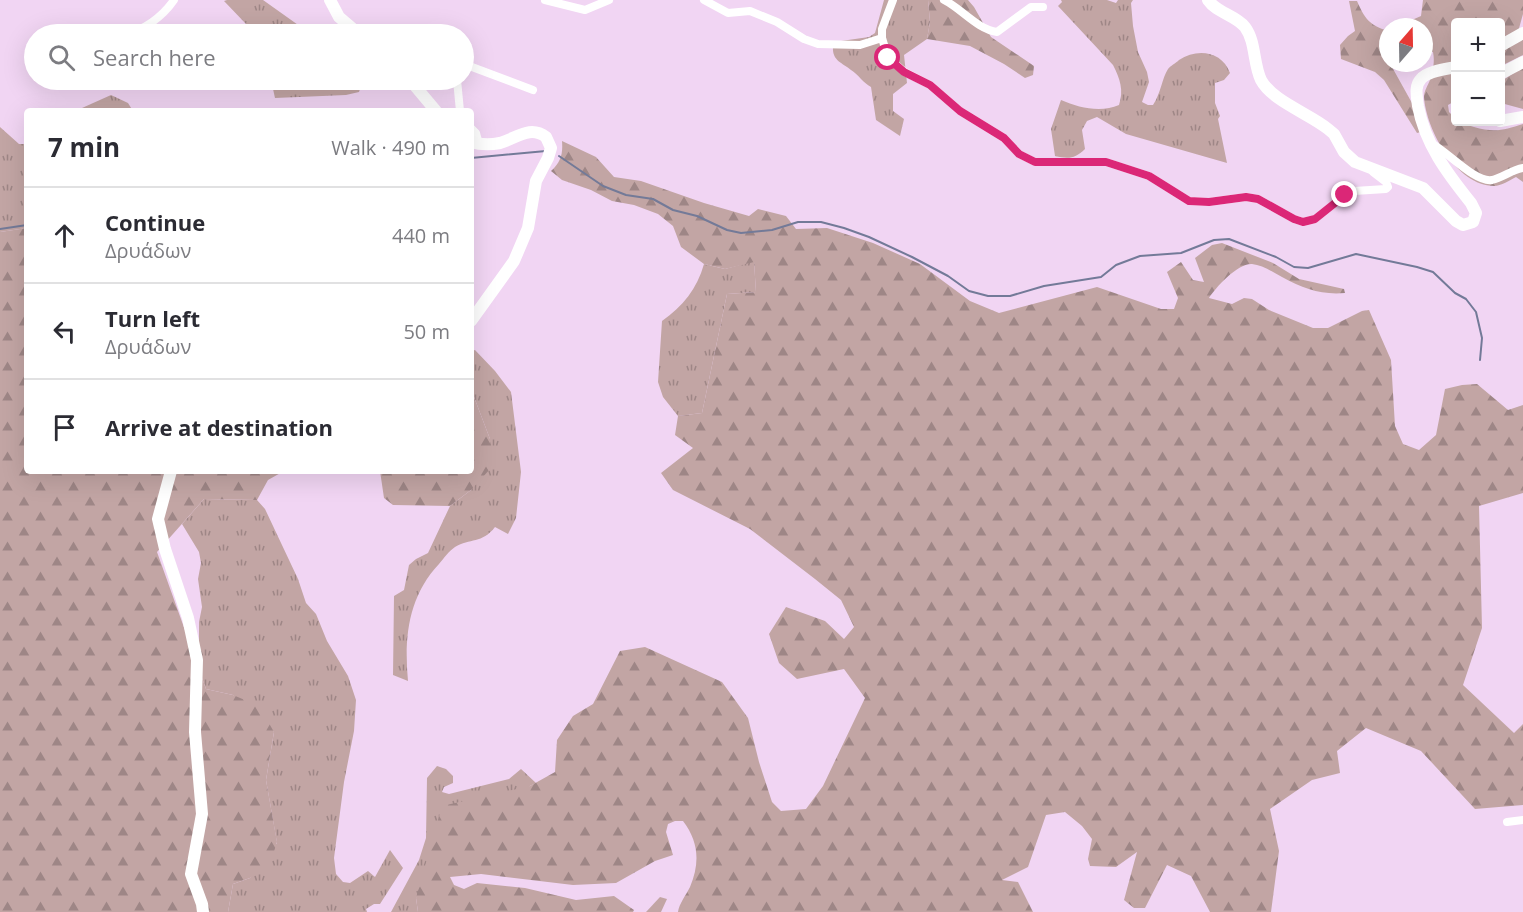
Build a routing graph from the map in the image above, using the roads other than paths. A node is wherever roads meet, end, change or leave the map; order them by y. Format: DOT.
graph roads {
  1 [pos="174,0"];
  2 [pos="330,0"];
  3 [pos="545,0"];
  4 [pos="609,0"];
  5 [pos="704,0"];
  6 [pos="893,0"];
  7 [pos="944,0"];
  8 [pos="1208,0"];
  9 [pos="1043,8"];
  10 [pos="147,24"];
  11 [pos="347,24"];
  12 [pos="1523,33"];
  13 [pos="882,38"];
  14 [pos="1505,43"];
  15 [pos="1523,62"];
  16 [pos="474,68"];
  17 [pos="1451,68"];
  18 [pos="1504,72"];
  19 [pos="419,90"];
  20 [pos="422,90"];
  21 [pos="458,90"];
  22 [pos="533,90"];
  23 [pos="423,95"];
  24 [pos="434,108"];
  25 [pos="460,108"];
  26 [pos="1523,117"];
  27 [pos="1505,120"];
  28 [pos="1428,141"];
  29 [pos="475,143"];
  30 [pos="1366,167"];
  31 [pos="1523,168"];
  32 [pos="474,317"];
  33 [pos="170,474"];
  34 [pos="1523,820"];
  35 [pos="1507,822"];
  36 [pos="203,912"];
  1 -- 10 [label="street"];
  2 -- 11 [label="street"];
  3 -- 4 [label="street"];
  5 -- 13 [label="street"];
  6 -- 13 [label="street"];
  7 -- 9 [label="street"];
  8 -- 30 [label="street"];
  12 -- 14 [label="street"];
  13 -- 30 [label="street"];
  15 -- 18 [label="street"];
  16 -- 22 [label="street"];
  17 -- 28 [label="street"];
  19 -- 23 [label="street"];
  20 -- 23 [label="street"];
  21 -- 25 [label="street"];
  23 -- 24 [label="street"];
  26 -- 27 [label="street"];
  28 -- 30 [label="street"];
  28 -- 31 [label="street"];
  29 -- 32 [label="street"];
  33 -- 36 [label="street"];
  34 -- 35 [label="street"];
}
